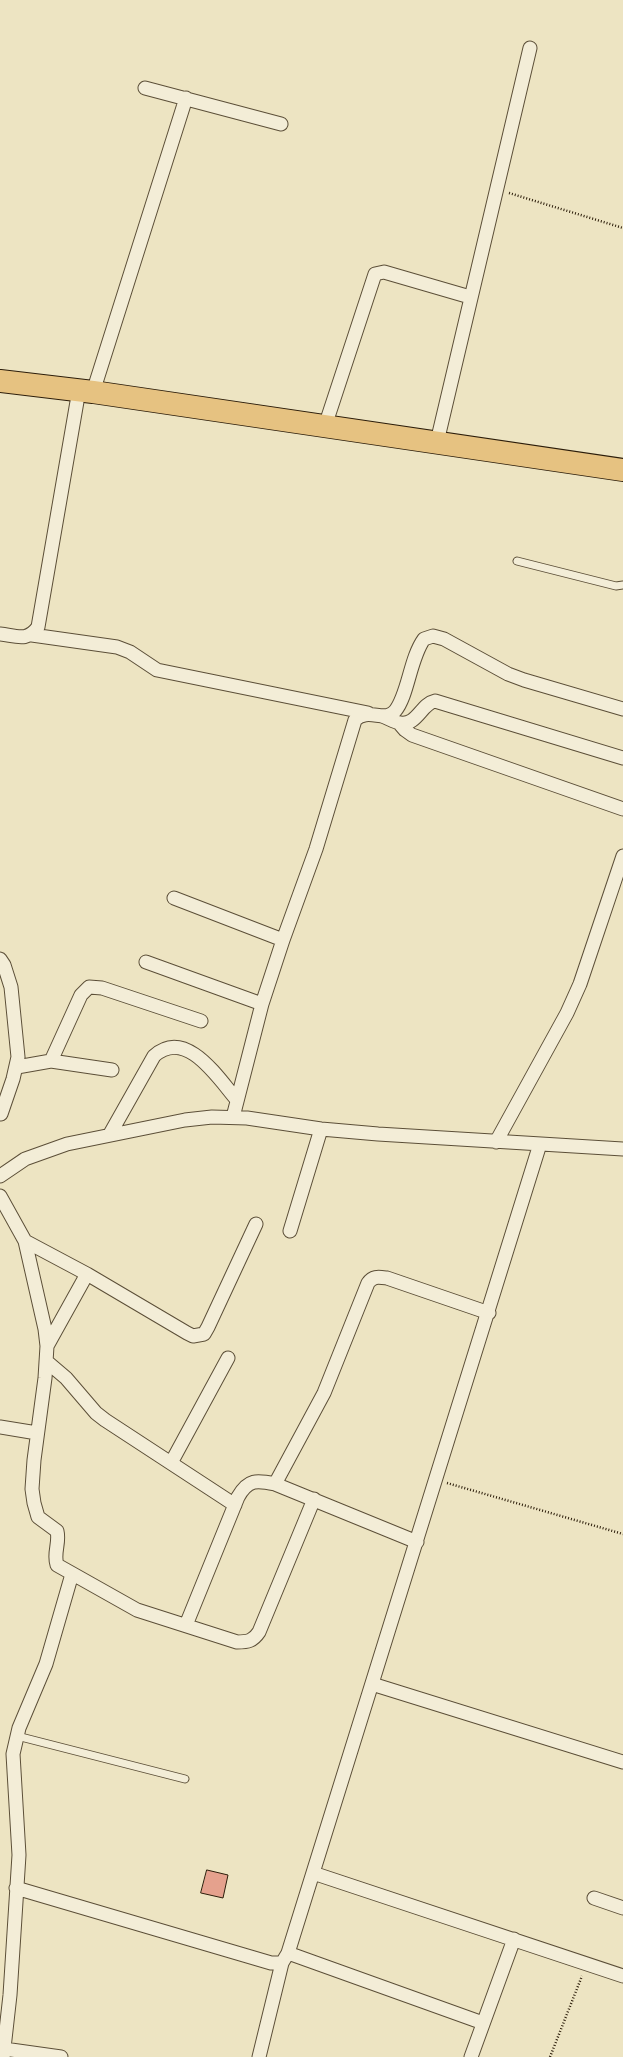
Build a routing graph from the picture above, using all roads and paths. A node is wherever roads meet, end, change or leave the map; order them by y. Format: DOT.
graph roads {
  1 [pos="530,48"];
  2 [pos="145,88"];
  3 [pos="186,98"];
  4 [pos="281,124"];
  5 [pos="496,189"];
  6 [pos="623,228"];
  7 [pos="470,297"];
  8 [pos="0,380"];
  9 [pos="86,391"];
  10 [pos="325,426"];
  11 [pos="437,442"];
  12 [pos="623,470"];
  13 [pos="517,561"];
  14 [pos="623,585"];
  15 [pos="0,634"];
  16 [pos="32,635"];
  17 [pos="623,708"];
  18 [pos="368,713"];
  19 [pos="382,716"];
  20 [pos="399,723"];
  21 [pos="623,758"];
  22 [pos="623,809"];
  23 [pos="623,856"];
  24 [pos="174,898"];
  25 [pos="283,940"];
  26 [pos="0,959"];
  27 [pos="146,962"];
  28 [pos="262,1004"];
  29 [pos="201,1021"];
  30 [pos="50,1061"];
  31 [pos="17,1068"];
  32 [pos="112,1070"];
  33 [pos="237,1100"];
  34 [pos="0,1113"];
  35 [pos="233,1117"];
  36 [pos="321,1129"];
  37 [pos="110,1134"];
  38 [pos="496,1142"];
  39 [pos="540,1144"];
  40 [pos="623,1148"];
  41 [pos="0,1176"];
  42 [pos="0,1196"];
  43 [pos="256,1224"];
  44 [pos="290,1231"];
  45 [pos="24,1241"];
  46 [pos="87,1274"];
  47 [pos="489,1313"];
  48 [pos="47,1346"];
  49 [pos="228,1358"];
  50 [pos="46,1361"];
  51 [pos="0,1427"];
  52 [pos="37,1433"];
  53 [pos="170,1463"];
  54 [pos="437,1480"];
  55 [pos="276,1484"];
  56 [pos="314,1499"];
  57 [pos="235,1505"];
  58 [pos="623,1534"];
  59 [pos="417,1542"];
  60 [pos="72,1574"];
  61 [pos="186,1625"];
  62 [pos="372,1684"];
  63 [pos="17,1736"];
  64 [pos="623,1762"];
  65 [pos="185,1779"];
  66 [pos="313,1873"];
  67 [pos="16,1888"];
  68 [pos="594,1898"];
  69 [pos="623,1908"];
  70 [pos="514,1939"];
  71 [pos="285,1958"];
  72 [pos="587,1964"];
  73 [pos="623,1976"];
  74 [pos="483,2022"];
  75 [pos="3,2053"];
  76 [pos="61,2057"];
  77 [pos="259,2057"];
  78 [pos="471,2057"];
  79 [pos="550,2057"];
  1 -- 5 [label="street"];
  2 -- 3 [label="street"];
  3 -- 4 [label="street"];
  3 -- 9 [label="street"];
  5 -- 6 [label="path"];
  5 -- 7 [label="street"];
  7 -- 10 [label="street"];
  7 -- 11 [label="street"];
  8 -- 9 [label="highway"];
  9 -- 10 [label="highway"];
  9 -- 16 [label="street"];
  10 -- 11 [label="highway"];
  11 -- 12 [label="highway"];
  13 -- 14 [label="lane"];
  15 -- 16 [label="street"];
  16 -- 18 [label="street"];
  17 -- 19 [label="street"];
  18 -- 19 [label="street"];
  18 -- 25 [label="street"];
  19 -- 20 [label="street"];
  20 -- 21 [label="street"];
  20 -- 22 [label="street"];
  23 -- 38 [label="street"];
  24 -- 25 [label="street"];
  25 -- 28 [label="street"];
  26 -- 31 [label="street"];
  27 -- 28 [label="street"];
  28 -- 33 [label="street"];
  29 -- 30 [label="street"];
  30 -- 31 [label="street"];
  30 -- 32 [label="street"];
  31 -- 34 [label="street"];
  33 -- 35 [label="street"];
  33 -- 37 [label="street"];
  35 -- 36 [label="street"];
  35 -- 37 [label="street"];
  36 -- 38 [label="street"];
  36 -- 44 [label="street"];
  37 -- 41 [label="street"];
  38 -- 39 [label="street"];
  39 -- 40 [label="street"];
  39 -- 47 [label="street"];
  42 -- 45 [label="street"];
  43 -- 46 [label="street"];
  45 -- 46 [label="street"];
  45 -- 48 [label="street"];
  46 -- 48 [label="street"];
  47 -- 54 [label="street"];
  47 -- 55 [label="street"];
  48 -- 50 [label="street"];
  49 -- 53 [label="street"];
  50 -- 52 [label="street"];
  50 -- 53 [label="street"];
  51 -- 52 [label="street"];
  52 -- 60 [label="street"];
  53 -- 57 [label="street"];
  54 -- 58 [label="path"];
  54 -- 59 [label="street"];
  55 -- 56 [label="street"];
  55 -- 57 [label="street"];
  56 -- 59 [label="street"];
  56 -- 61 [label="street"];
  57 -- 61 [label="street"];
  59 -- 62 [label="street"];
  60 -- 61 [label="street"];
  60 -- 63 [label="street"];
  62 -- 64 [label="street"];
  62 -- 66 [label="street"];
  63 -- 65 [label="lane"];
  63 -- 67 [label="street"];
  66 -- 70 [label="street"];
  66 -- 71 [label="street"];
  67 -- 71 [label="street"];
  67 -- 75 [label="street"];
  68 -- 69 [label="street"];
  70 -- 72 [label="street"];
  70 -- 74 [label="street"];
  71 -- 74 [label="street"];
  71 -- 77 [label="street"];
  72 -- 73 [label="street"];
  72 -- 79 [label="path"];
  74 -- 78 [label="street"];
  75 -- 76 [label="street"];
}
